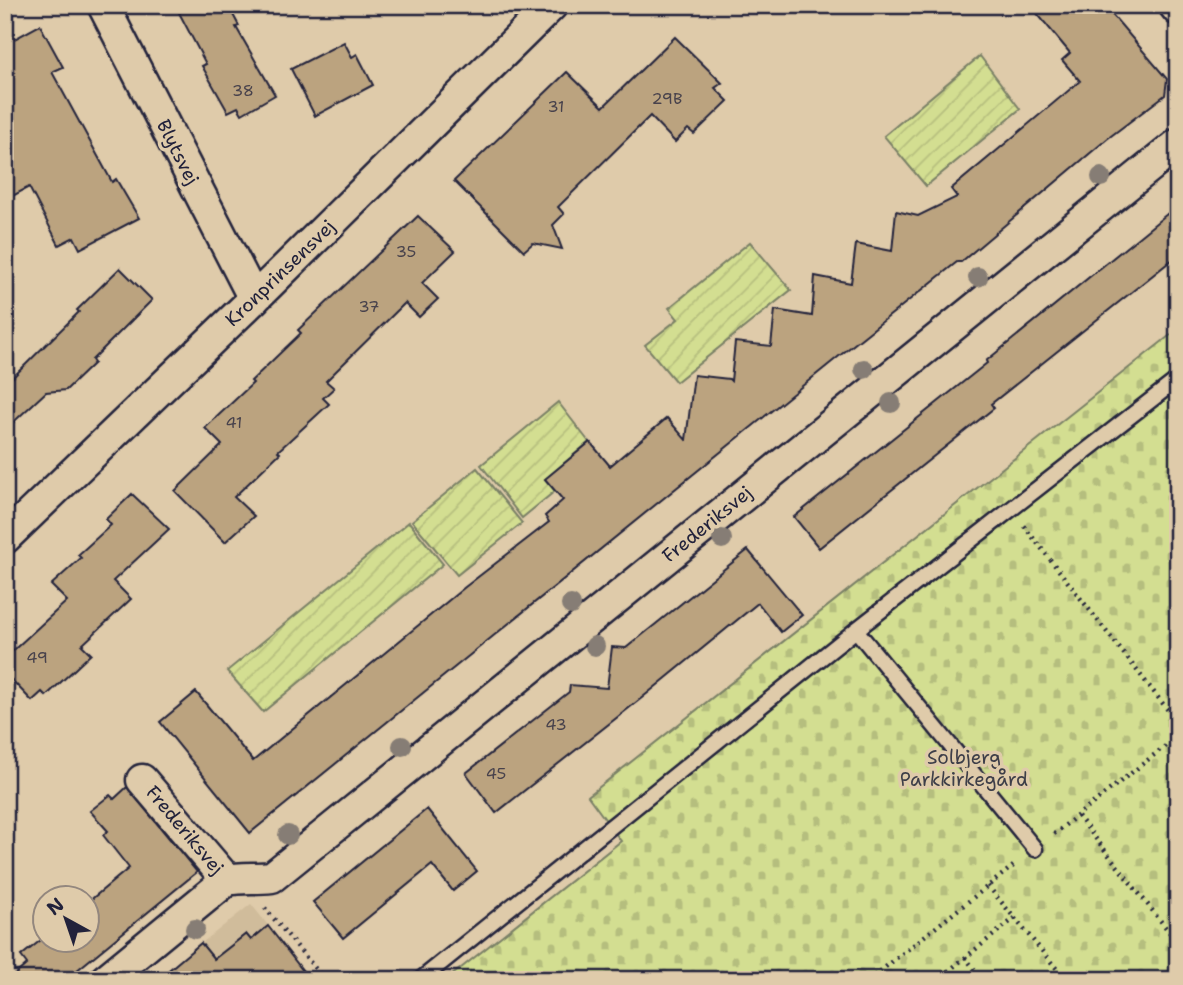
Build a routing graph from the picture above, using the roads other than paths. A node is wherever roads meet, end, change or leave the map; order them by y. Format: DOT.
graph roads {
  1 [pos="103,5"];
  2 [pos="552,5"];
  3 [pos="1174,5"];
  4 [pos="1178,10"];
  5 [pos="1178,144"];
  6 [pos="254,299"];
  7 [pos="1178,379"];
  8 [pos="5,538"];
  9 [pos="856,630"];
  10 [pos="142,780"];
  11 [pos="1035,849"];
  12 [pos="227,880"];
  13 [pos="105,980"];
  14 [pos="420,980"];
  1 -- 6 [label="street, Blytsvej"];
  2 -- 6 [label="street, Kronprinsensvej"];
  3 -- 4 [label="street"];
  5 -- 12 [label="street, Frederiksvej"];
  6 -- 8 [label="street, Kronprinsensvej"];
  7 -- 9 [label="lane"];
  9 -- 11 [label="lane"];
  9 -- 14 [label="lane"];
  10 -- 12 [label="street, Frederiksvej"];
  12 -- 13 [label="street, Frederiksvej"];
}
